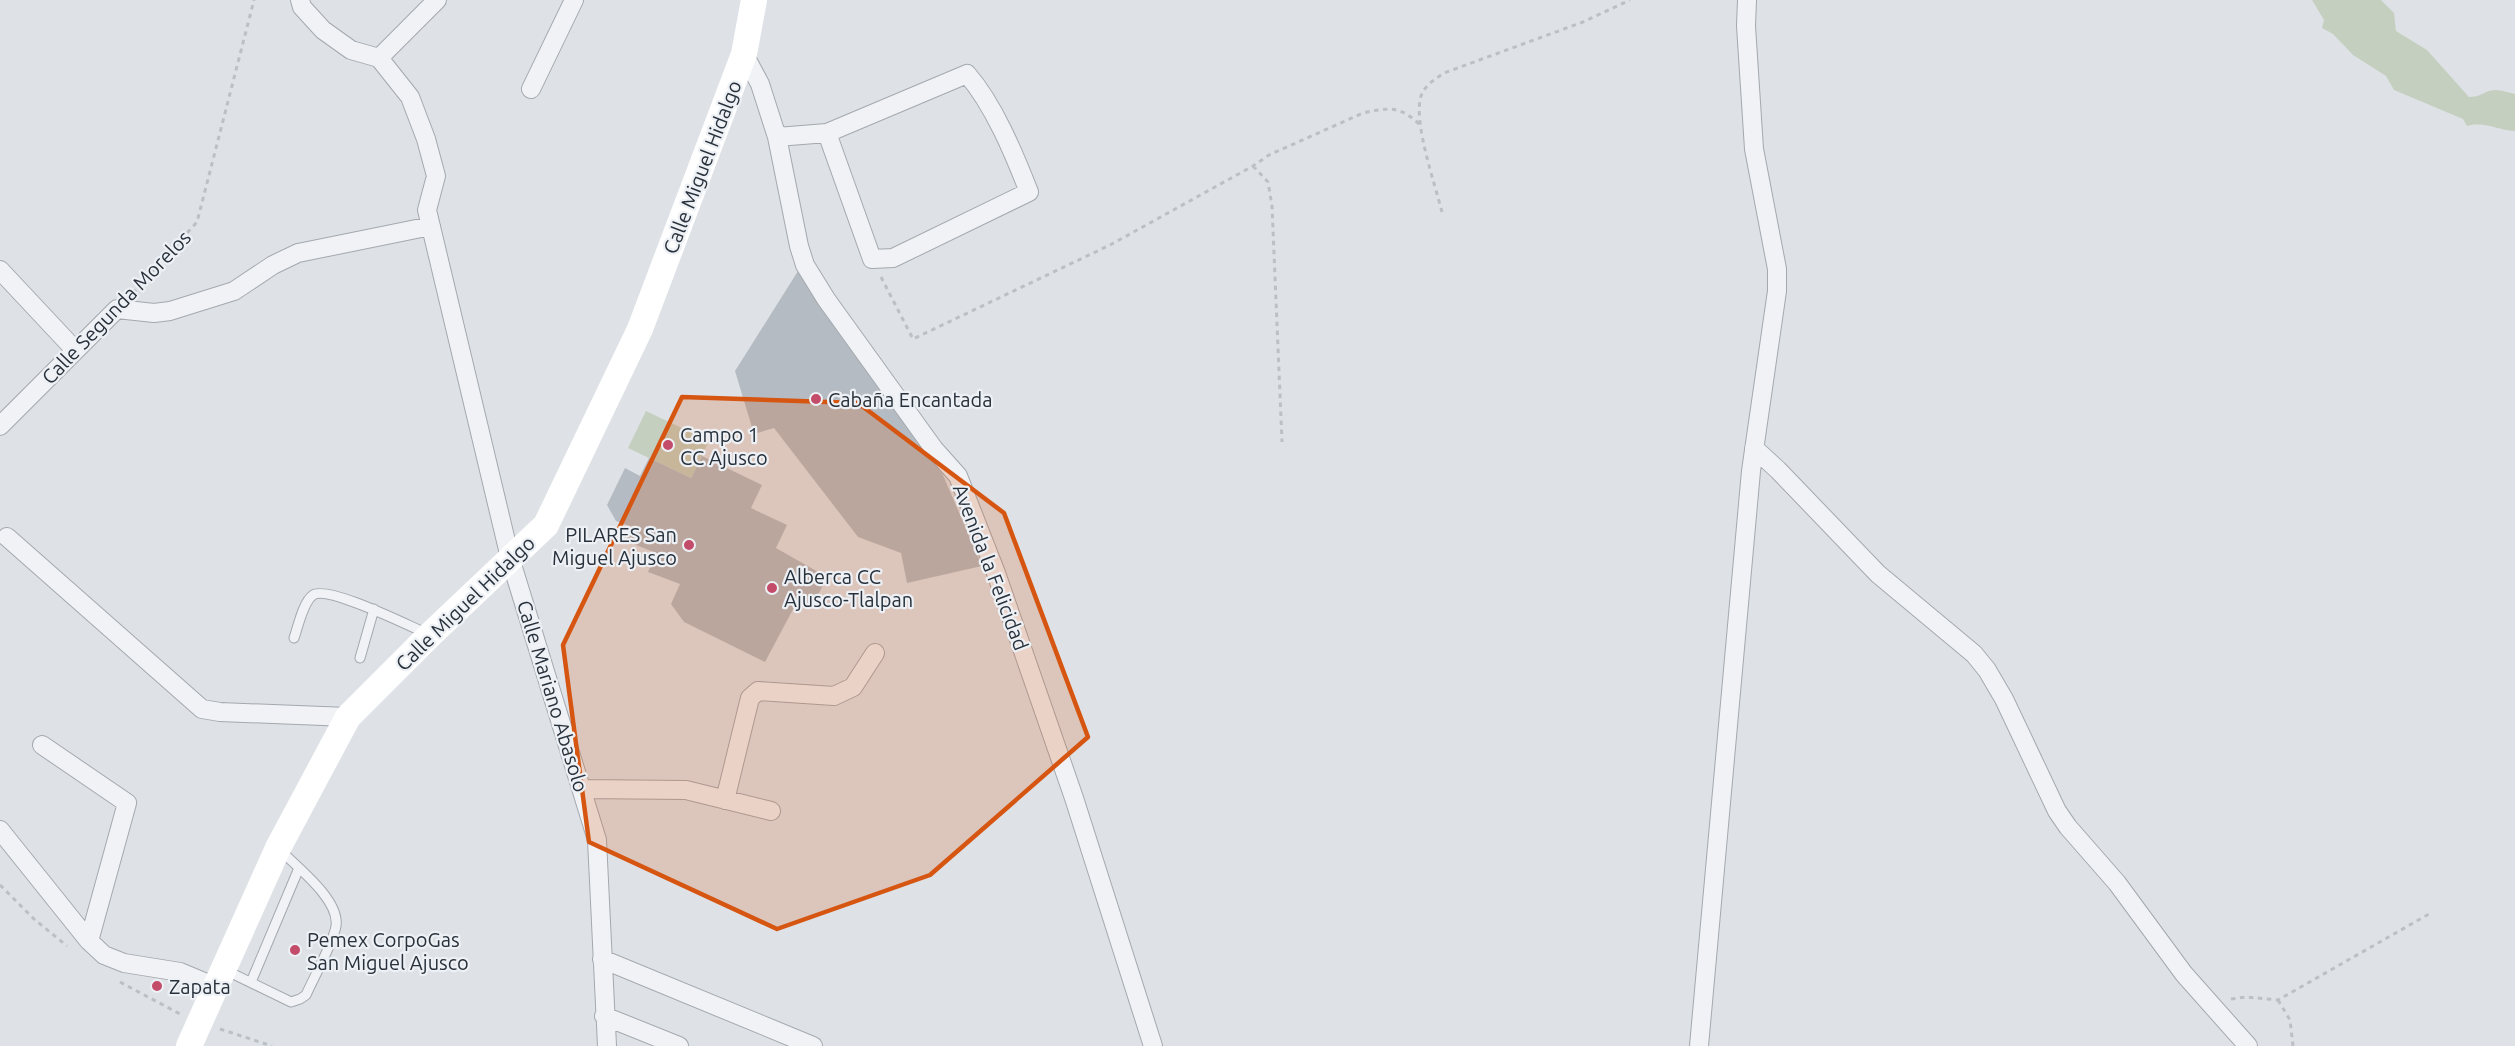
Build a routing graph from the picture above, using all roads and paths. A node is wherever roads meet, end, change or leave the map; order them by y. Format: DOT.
graph roads {
  1 [pos="254,0"];
  2 [pos="300,0"];
  3 [pos="437,0"];
  4 [pos="574,0"];
  5 [pos="754,0"];
  6 [pos="1630,0"];
  7 [pos="1747,0"];
  8 [pos="744,54"];
  9 [pos="379,58"];
  10 [pos="531,89"];
  11 [pos="1420,126"];
  12 [pos="827,133"];
  13 [pos="777,138"];
  14 [pos="1253,166"];
  15 [pos="1442,212"];
  16 [pos="431,226"];
  17 [pos="872,260"];
  18 [pos="0,270"];
  19 [pos="117,309"];
  20 [pos="75,350"];
  21 [pos="0,426"];
  22 [pos="1282,442"];
  23 [pos="1754,448"];
  24 [pos="7,537"];
  25 [pos="510,558"];
  26 [pos="374,609"];
  27 [pos="430,635"];
  28 [pos="294,638"];
  29 [pos="875,653"];
  30 [pos="360,658"];
  31 [pos="348,717"];
  32 [pos="42,745"];
  33 [pos="582,789"];
  34 [pos="725,800"];
  35 [pos="771,811"];
  36 [pos="0,830"];
  37 [pos="278,848"];
  38 [pos="298,868"];
  39 [pos="2428,914"];
  40 [pos="89,941"];
  41 [pos="602,959"];
  42 [pos="220,978"];
  43 [pos="251,982"];
  44 [pos="2205,998"];
  45 [pos="2278,1000"];
  46 [pos="604,1016"];
  47 [pos="215,1027"];
  48 [pos="189,1046"];
  49 [pos="272,1046"];
  50 [pos="607,1046"];
  51 [pos="679,1046"];
  52 [pos="813,1046"];
  53 [pos="1153,1046"];
  54 [pos="1699,1046"];
  55 [pos="2248,1046"];
  56 [pos="2293,1046"];
  1 -- 19 [label="path, Calle Segunda Morelos"];
  2 -- 9 [label="street"];
  3 -- 9 [label="street"];
  4 -- 10 [label="street"];
  5 -- 8 [label="main road, Calle Miguel Hidalgo"];
  6 -- 11 [label="path"];
  7 -- 23 [label="street"];
  8 -- 13 [label="street, Avenida la Felicidad"];
  8 -- 25 [label="main road, Calle Miguel Hidalgo"];
  9 -- 16 [label="street, Calle Mariano Abasolo"];
  11 -- 14 [label="path"];
  11 -- 15 [label="path"];
  12 -- 13 [label="street"];
  12 -- 17 [label="street"];
  12 -- 17 [label="street"];
  13 -- 53 [label="street, Avenida la Felicidad"];
  14 -- 17 [label="path"];
  14 -- 22 [label="path"];
  16 -- 19 [label="street"];
  16 -- 25 [label="street, Calle Mariano Abasolo"];
  18 -- 20 [label="street"];
  19 -- 20 [label="street, Calle Segunda Morelos"];
  20 -- 21 [label="street, Calle Segunda Morelos"];
  23 -- 44 [label="street"];
  23 -- 54 [label="street"];
  24 -- 31 [label="street"];
  25 -- 27 [label="main road, Calle Miguel Hidalgo"];
  25 -- 33 [label="street, Calle Mariano Abasolo"];
  26 -- 27 [label="lane"];
  26 -- 28 [label="lane"];
  26 -- 30 [label="lane"];
  27 -- 31 [label="main road, Calle Miguel Hidalgo"];
  29 -- 34 [label="street"];
  31 -- 37 [label="main road, Calle Miguel Hidalgo"];
  32 -- 40 [label="street"];
  33 -- 34 [label="street"];
  33 -- 41 [label="street, Calle Mariano Abasolo"];
  34 -- 35 [label="street"];
  36 -- 40 [label="street"];
  37 -- 38 [label="lane"];
  37 -- 42 [label="main road, Calle Miguel Hidalgo"];
  38 -- 43 [label="lane"];
  38 -- 43 [label="lane"];
  39 -- 45 [label="path"];
  40 -- 42 [label="street"];
  41 -- 46 [label="street, Calle Mariano Abasolo"];
  41 -- 52 [label="street"];
  42 -- 43 [label="lane"];
  42 -- 48 [label="main road, Calle Miguel Hidalgo"];
  44 -- 45 [label="path"];
  44 -- 55 [label="street"];
  45 -- 56 [label="path"];
  46 -- 50 [label="street, Calle Mariano Abasolo"];
  46 -- 51 [label="street"];
  47 -- 49 [label="path"];
}
